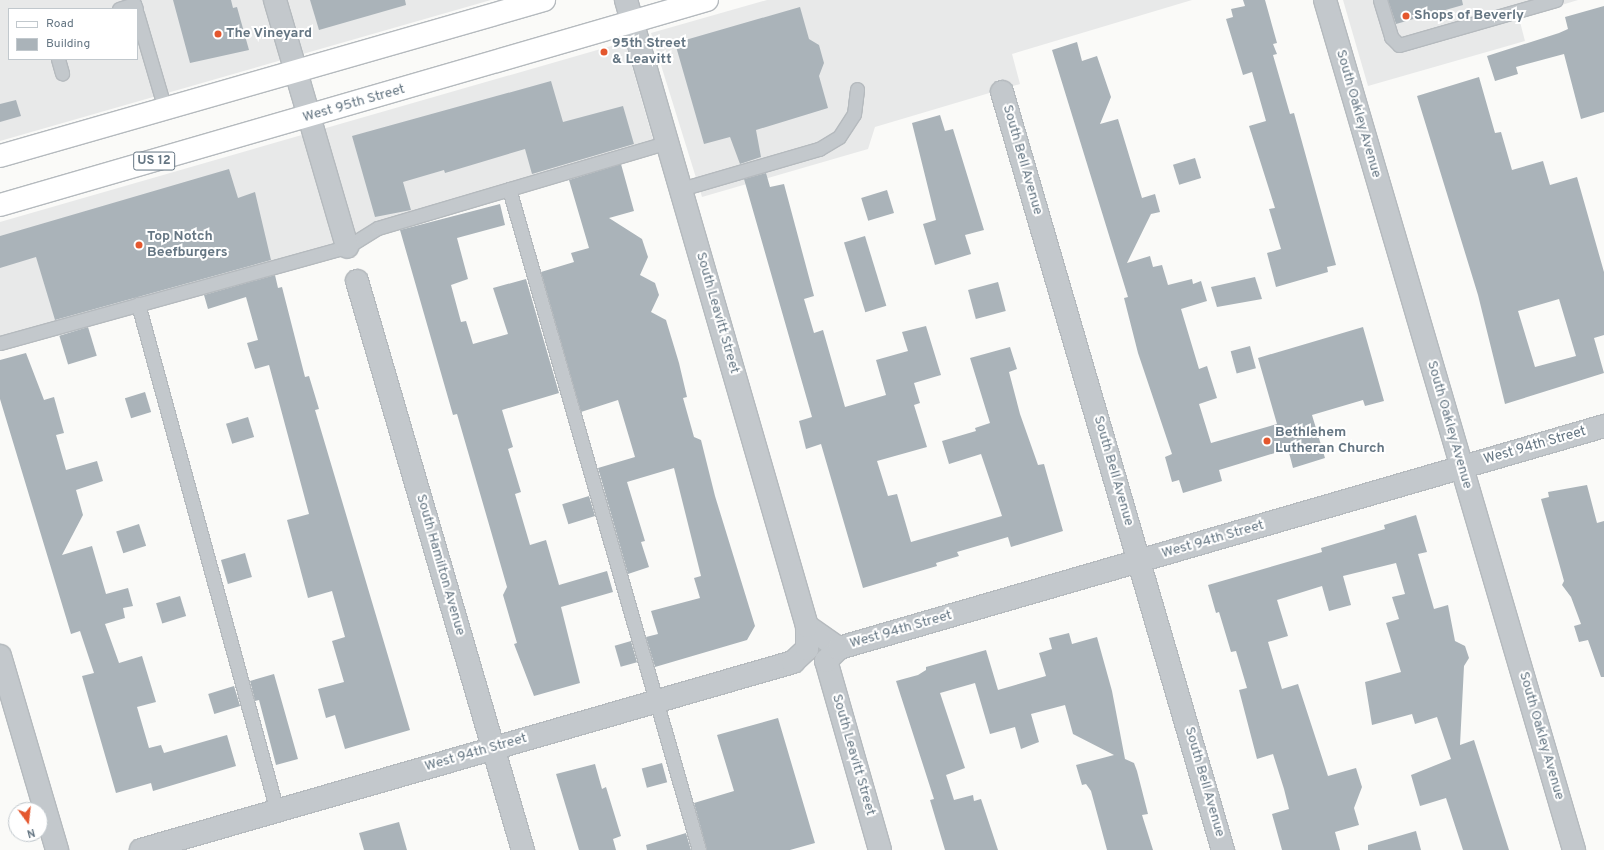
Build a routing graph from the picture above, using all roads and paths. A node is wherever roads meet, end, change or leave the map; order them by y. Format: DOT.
graph roads {
  1 [pos="274,0"];
  2 [pos="544,0"];
  3 [pos="626,0"];
  4 [pos="707,0"];
  5 [pos="1325,0"];
  6 [pos="1380,0"];
  7 [pos="1556,0"];
  8 [pos="122,8"];
  9 [pos="136,8"];
  10 [pos="138,17"];
  11 [pos="633,22"];
  12 [pos="58,60"];
  13 [pos="296,72"];
  14 [pos="62,73"];
  15 [pos="857,89"];
  16 [pos="1002,92"];
  17 [pos="165,109"];
  18 [pos="309,117"];
  19 [pos="668,142"];
  20 [pos="0,156"];
  21 [pos="509,189"];
  22 [pos="681,189"];
  23 [pos="0,205"];
  24 [pos="347,247"];
  25 [pos="357,281"];
  26 [pos="138,304"];
  27 [pos="0,343"];
  28 [pos="1604,426"];
  29 [pos="1462,467"];
  30 [pos="1139,561"];
  31 [pos="807,626"];
  32 [pos="807,649"];
  33 [pos="832,655"];
  34 [pos="0,656"];
  35 [pos="656,701"];
  36 [pos="494,748"];
  37 [pos="276,811"];
  38 [pos="57,850"];
  39 [pos="141,850"];
  40 [pos="523,850"];
  41 [pos="699,850"];
  42 [pos="880,850"];
  43 [pos="1224,850"];
  44 [pos="1574,850"];
  1 -- 13 [label="street"];
  2 -- 13 [label="main road"];
  3 -- 11 [label="street, South Leavitt Street"];
  4 -- 11 [label="main road, West 95th Street / US 12"];
  5 -- 29 [label="street, South Oakley Avenue"];
  6 -- 7 [label="lane"];
  8 -- 9 [label="lane"];
  10 -- 17 [label="lane"];
  11 -- 18 [label="main road, West 95th Street / US 12"];
  11 -- 19 [label="street, South Leavitt Street"];
  12 -- 14 [label="lane"];
  13 -- 17 [label="main road"];
  13 -- 18 [label="street"];
  15 -- 22 [label="lane"];
  16 -- 30 [label="street, South Bell Avenue"];
  17 -- 20 [label="main road"];
  18 -- 23 [label="main road, West 95th Street / US 12"];
  18 -- 24 [label="street"];
  19 -- 21 [label="lane"];
  19 -- 22 [label="street, South Leavitt Street"];
  21 -- 24 [label="lane"];
  21 -- 35 [label="lane"];
  22 -- 31 [label="street, South Leavitt Street"];
  24 -- 26 [label="lane"];
  25 -- 36 [label="street, South Hamilton Avenue"];
  26 -- 27 [label="lane"];
  26 -- 37 [label="lane"];
  28 -- 29 [label="street, West 94th Street"];
  29 -- 30 [label="street, West 94th Street"];
  29 -- 44 [label="street, South Oakley Avenue"];
  30 -- 33 [label="street, West 94th Street"];
  30 -- 43 [label="street, South Bell Avenue"];
  31 -- 32 [label="street, South Leavitt Street"];
  31 -- 33 [label="street"];
  32 -- 35 [label="street, West 94th Street"];
  33 -- 42 [label="street, South Leavitt Street"];
  34 -- 38 [label="street"];
  35 -- 36 [label="street, West 94th Street"];
  35 -- 41 [label="lane"];
  36 -- 37 [label="street, West 94th Street"];
  36 -- 40 [label="street, South Hamilton Avenue"];
  37 -- 39 [label="street, West 94th Street"];
}
